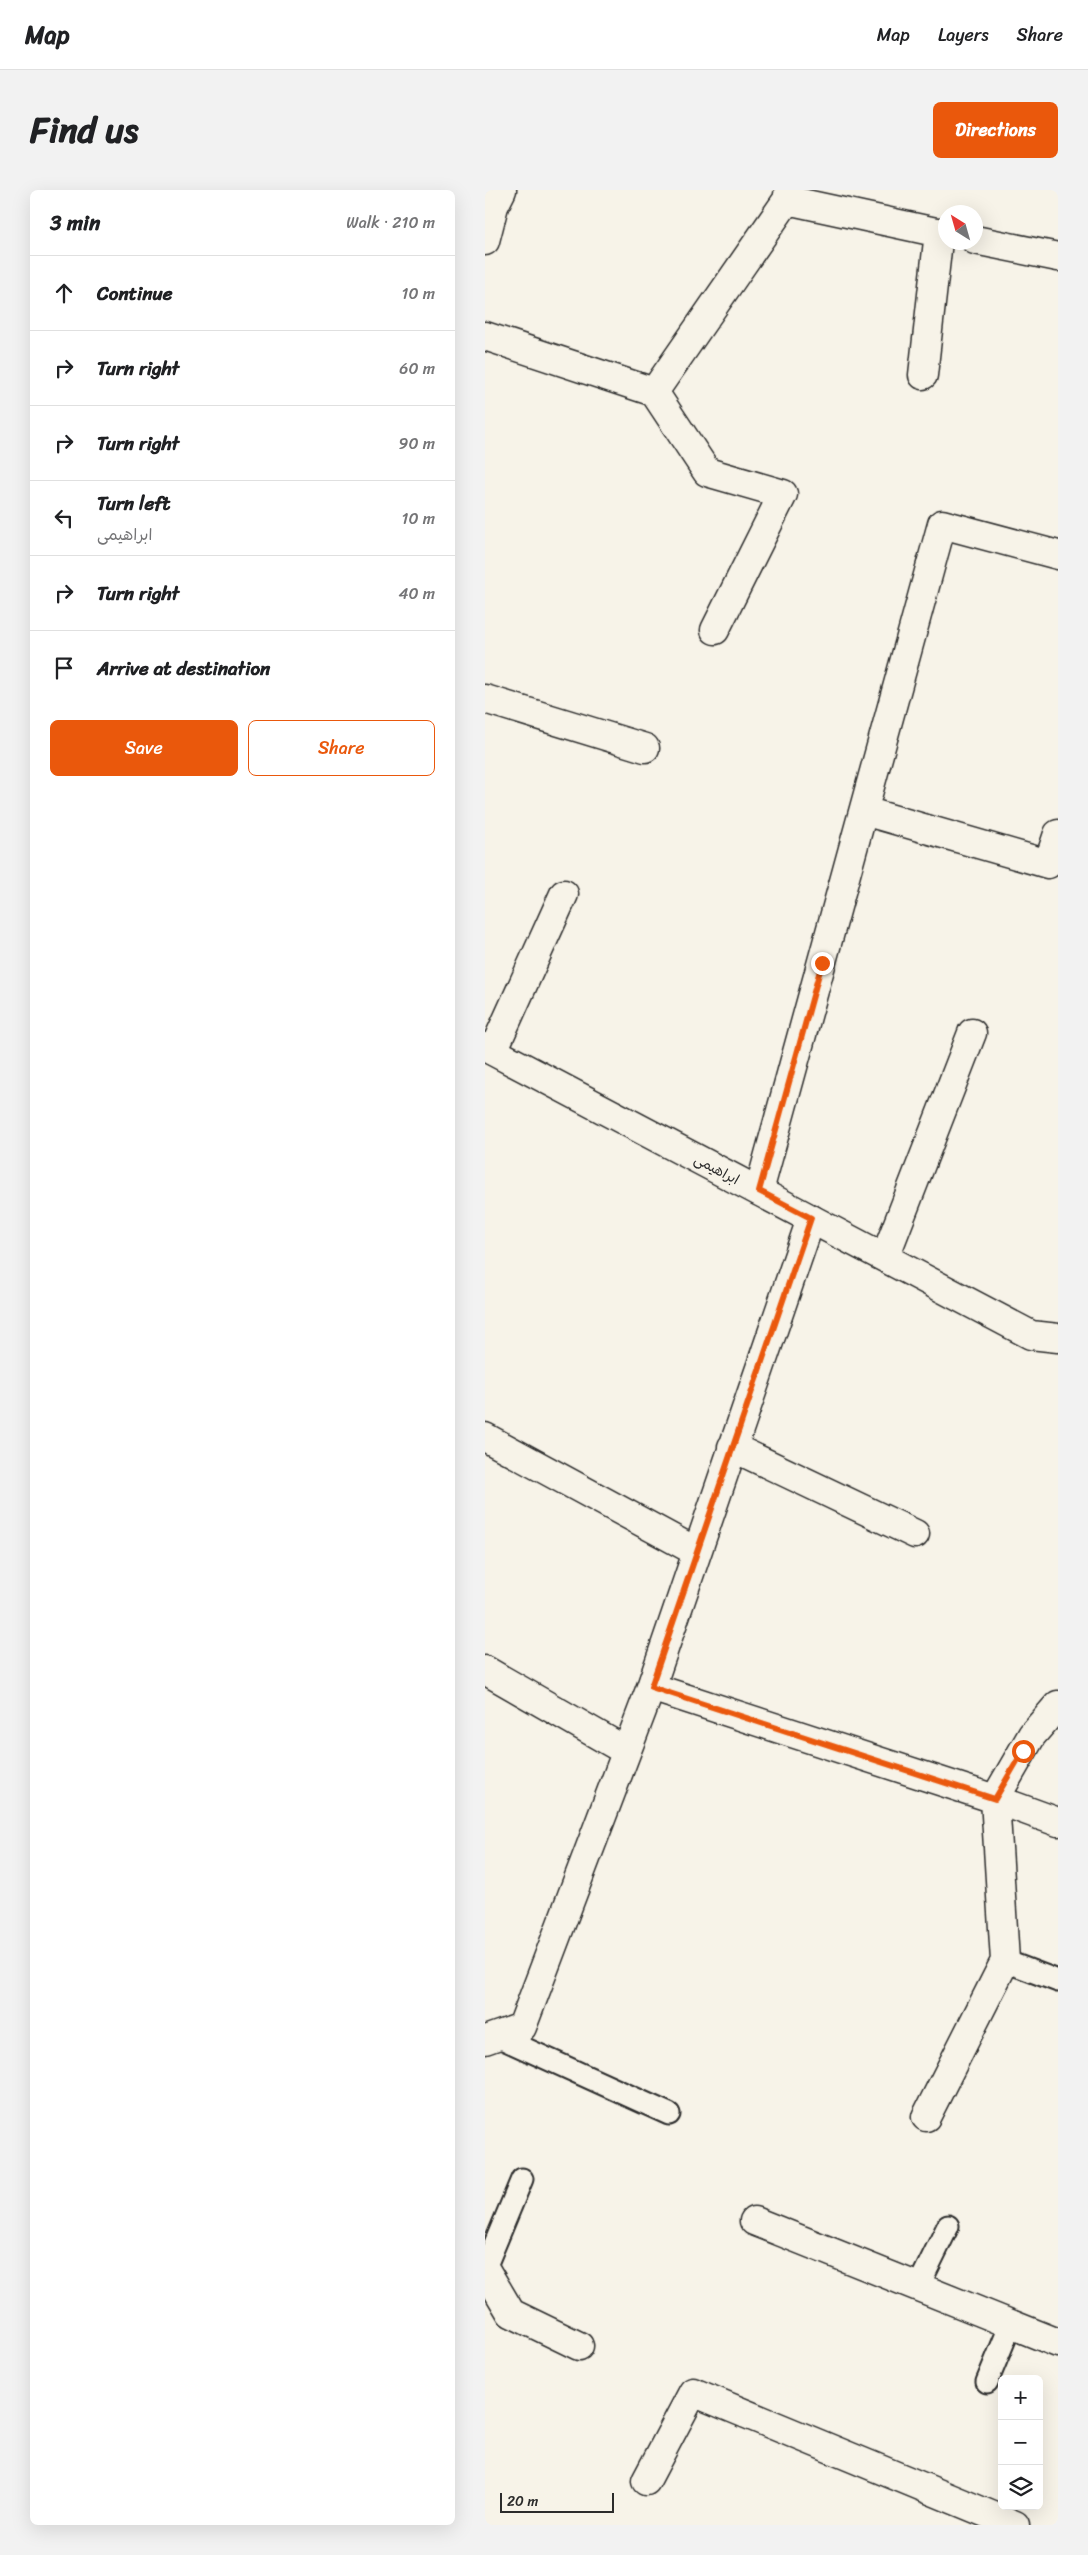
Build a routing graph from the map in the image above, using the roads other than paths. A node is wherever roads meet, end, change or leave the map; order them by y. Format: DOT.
graph roads {
  1 [pos="502,190"];
  2 [pos="788,195"];
  3 [pos="938,232"];
  4 [pos="485,241"];
  5 [pos="983,242"];
  6 [pos="940,250"];
  7 [pos="1058,257"];
  8 [pos="485,336"];
  9 [pos="923,375"];
  10 [pos="654,392"];
  11 [pos="1058,555"];
  12 [pos="715,630"];
  13 [pos="485,699"];
  14 [pos="645,748"];
  15 [pos="864,811"];
  16 [pos="1058,834"];
  17 [pos="565,894"];
  18 [pos="972,1033"];
  19 [pos="489,1049"];
  20 [pos="759,1191"];
  21 [pos="811,1218"];
  22 [pos="885,1257"];
  23 [pos="1058,1338"];
  24 [pos="485,1437"];
  25 [pos="732,1448"];
  26 [pos="915,1534"];
  27 [pos="697,1552"];
  28 [pos="485,1670"];
  29 [pos="651,1687"];
  30 [pos="1058,1705"];
  31 [pos="626,1751"];
  32 [pos="995,1799"];
  33 [pos="1058,1822"];
  34 [pos="1005,1962"];
  35 [pos="1058,1981"];
  36 [pos="491,2038"];
  37 [pos="669,2114"];
  38 [pos="926,2117"];
  39 [pos="521,2179"];
  40 [pos="754,2221"];
  41 [pos="948,2226"];
  42 [pos="485,2269"];
  43 [pos="918,2286"];
  44 [pos="1011,2324"];
  45 [pos="1058,2343"];
  46 [pos="579,2346"];
  47 [pos="987,2382"];
  48 [pos="646,2481"];
  49 [pos="973,2517"];
  50 [pos="1015,2525"];
  1 -- 4 [label="street"];
  2 -- 3 [label="street"];
  2 -- 10 [label="street"];
  5 -- 7 [label="street"];
  6 -- 9 [label="street"];
  8 -- 10 [label="street"];
  10 -- 12 [label="street"];
  11 -- 15 [label="street"];
  13 -- 14 [label="street"];
  15 -- 16 [label="street"];
  15 -- 20 [label="street"];
  17 -- 19 [label="street"];
  18 -- 22 [label="street"];
  19 -- 20 [label="street, ابراهیمی"];
  20 -- 21 [label="street, ابراهیمی"];
  21 -- 22 [label="street, ابراهیمی"];
  21 -- 25 [label="street"];
  22 -- 23 [label="street, ابراهیمی"];
  24 -- 27 [label="street"];
  25 -- 26 [label="street"];
  25 -- 27 [label="street"];
  27 -- 29 [label="street"];
  28 -- 31 [label="street"];
  29 -- 31 [label="street"];
  29 -- 32 [label="street"];
  30 -- 32 [label="street"];
  31 -- 36 [label="street"];
  32 -- 33 [label="street"];
  32 -- 34 [label="street"];
  34 -- 35 [label="lane"];
  34 -- 38 [label="street"];
  36 -- 37 [label="lane"];
  39 -- 42 [label="lane"];
  40 -- 43 [label="street"];
  41 -- 43 [label="lane"];
  42 -- 46 [label="street"];
  43 -- 44 [label="street"];
  44 -- 45 [label="street"];
  44 -- 47 [label="lane"];
  48 -- 49 [label="street"];
  49 -- 50 [label="street"];
}
